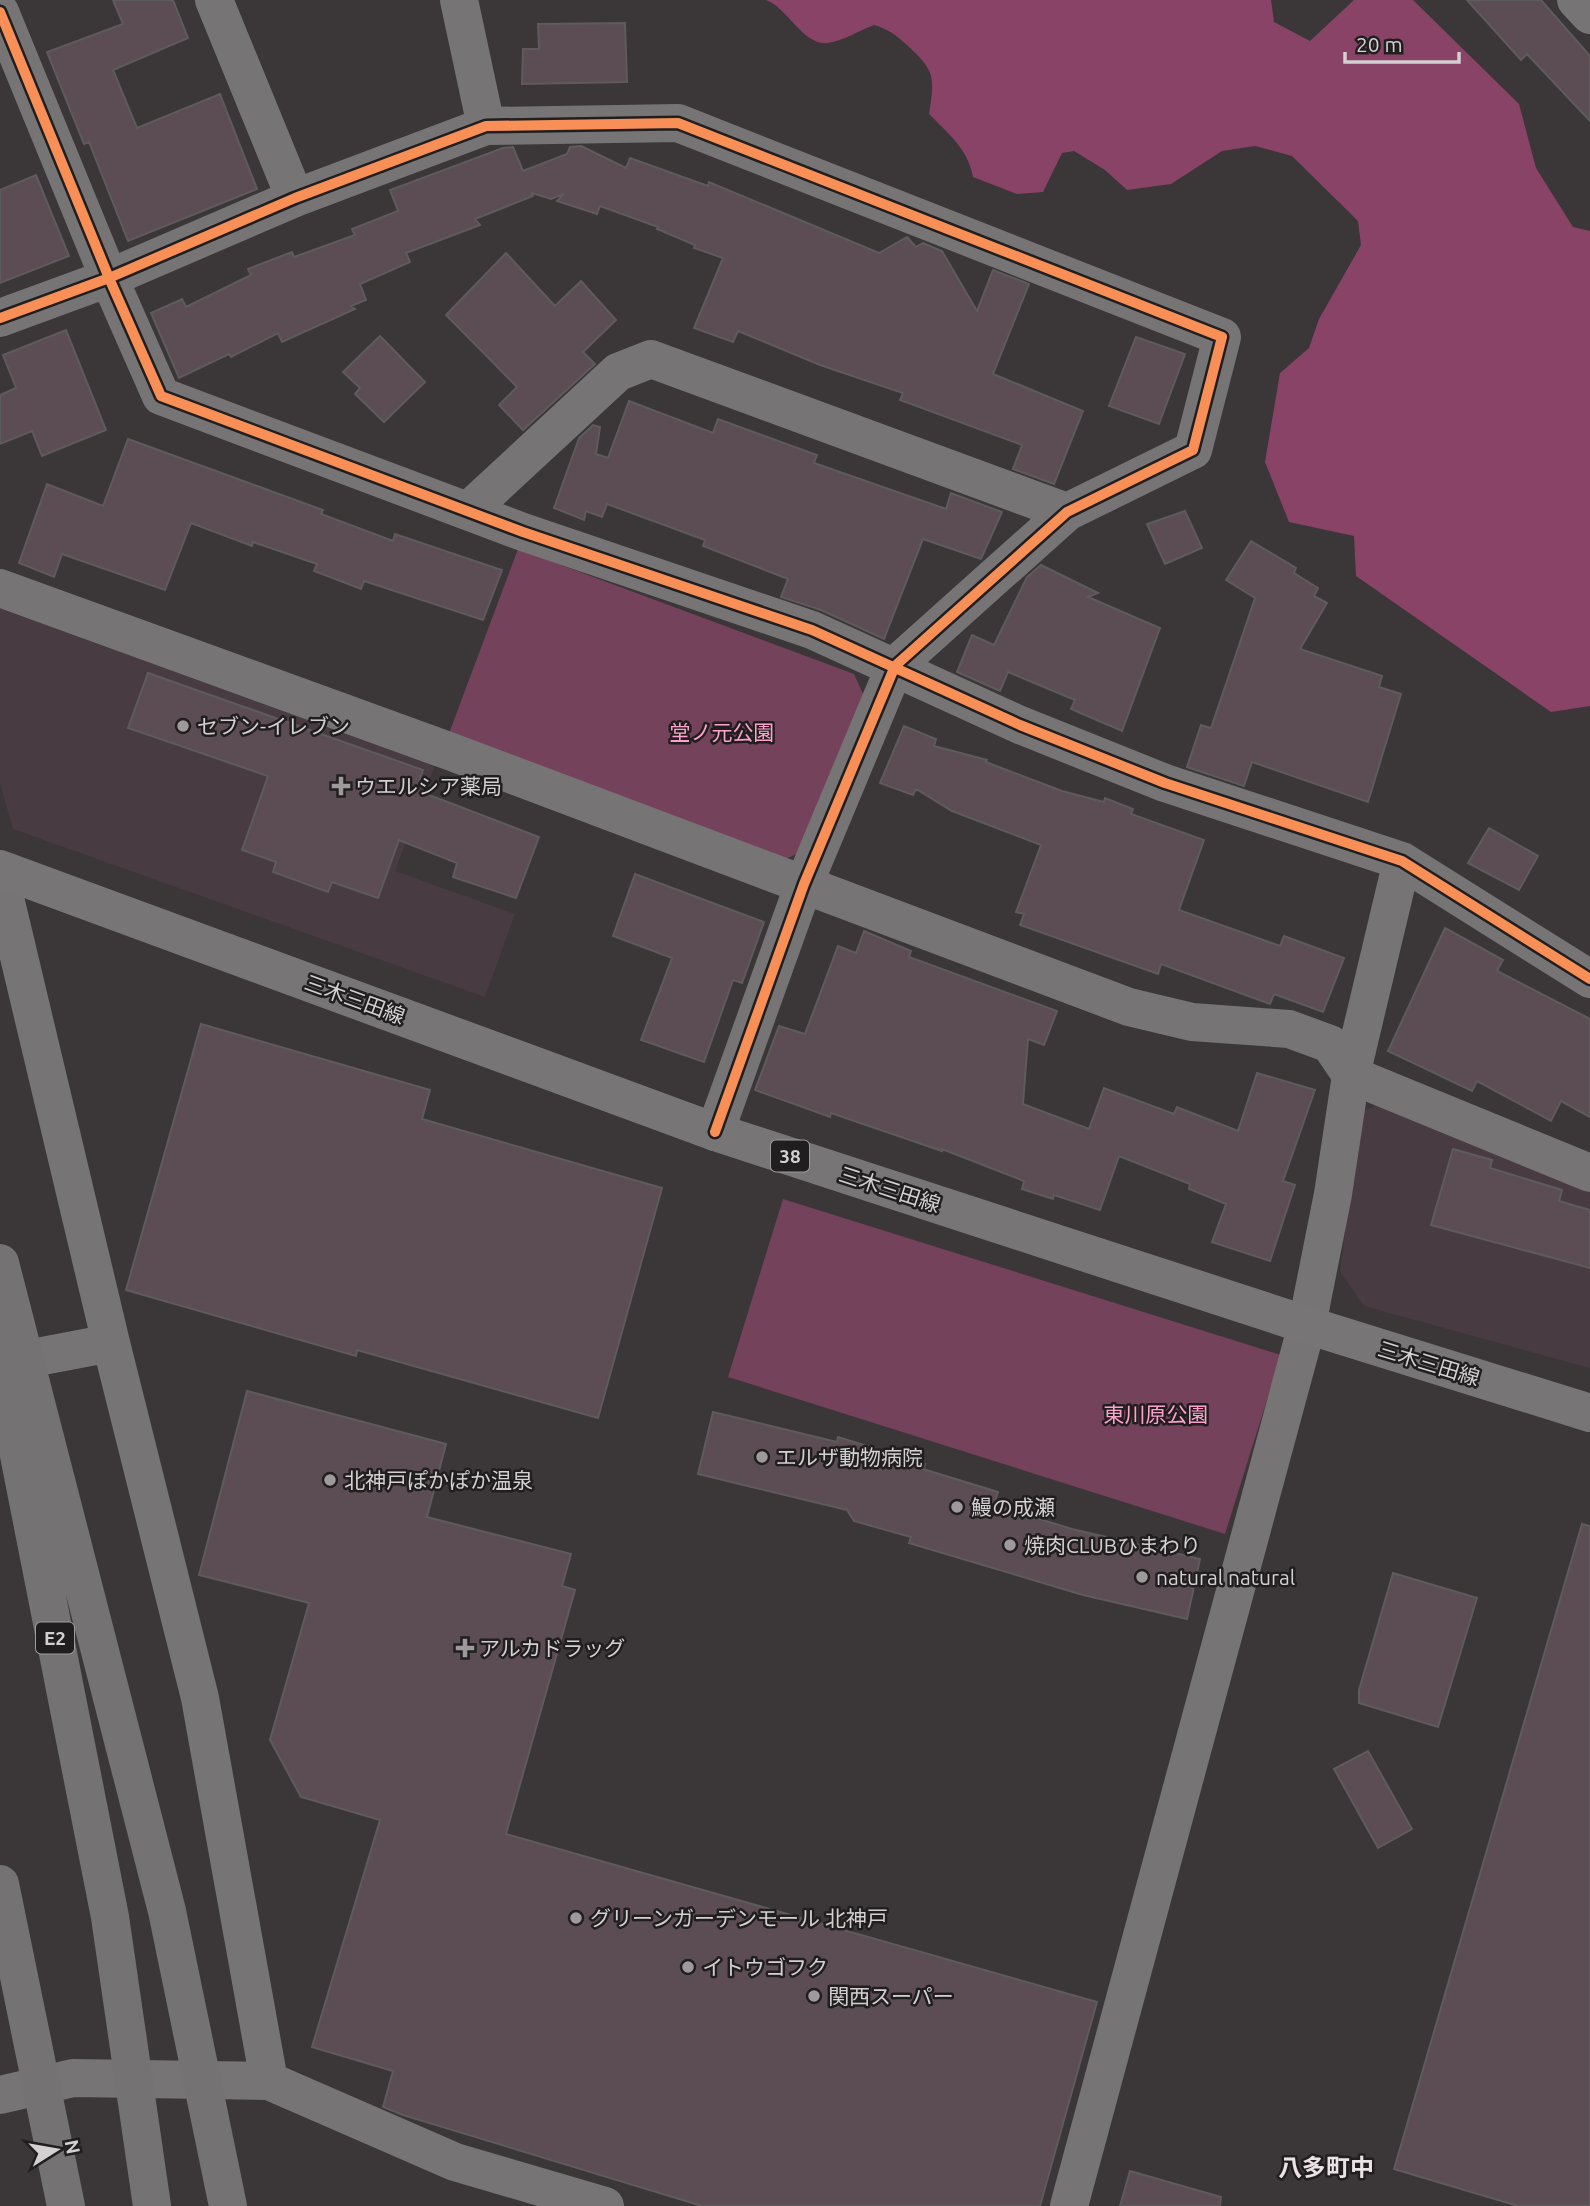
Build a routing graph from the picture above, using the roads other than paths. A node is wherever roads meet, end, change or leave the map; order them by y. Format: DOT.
graph roads {
  1 [pos="214,0"];
  2 [pos="459,0"];
  3 [pos="1576,0"];
  4 [pos="0,12"];
  5 [pos="1590,15"];
  6 [pos="486,126"];
  7 [pos="295,198"];
  8 [pos="109,278"];
  9 [pos="0,318"];
  10 [pos="468,512"];
  11 [pos="1067,512"];
  12 [pos="0,588"];
  13 [pos="895,666"];
  14 [pos="1402,861"];
  15 [pos="0,869"];
  16 [pos="0,877"];
  17 [pos="804,884"];
  18 [pos="1590,979"];
  19 [pos="1351,1074"];
  20 [pos="715,1132"];
  21 [pos="1590,1173"];
  22 [pos="0,1264"];
  23 [pos="1307,1325"];
  24 [pos="111,1343"];
  25 [pos="0,1361"];
  26 [pos="1590,1413"];
  27 [pos="0,1884"];
  28 [pos="269,2081"];
  29 [pos="0,2095"];
  30 [pos="66,2206"];
  31 [pos="152,2206"];
  32 [pos="228,2206"];
  33 [pos="605,2206"];
  34 [pos="1069,2206"];
  1 -- 7 [label="street"];
  2 -- 6 [label="street"];
  3 -- 5 [label="street"];
  4 -- 8 [label="street"];
  6 -- 7 [label="street"];
  6 -- 11 [label="street"];
  7 -- 8 [label="street"];
  8 -- 9 [label="street"];
  8 -- 10 [label="street"];
  10 -- 11 [label="street"];
  10 -- 13 [label="street"];
  11 -- 13 [label="street"];
  12 -- 17 [label="street"];
  13 -- 14 [label="street"];
  13 -- 17 [label="street"];
  14 -- 18 [label="street"];
  14 -- 19 [label="street"];
  15 -- 20 [label="main road, 三木三田線 / 38"];
  16 -- 24 [label="street"];
  17 -- 19 [label="street"];
  17 -- 20 [label="street"];
  19 -- 21 [label="street"];
  19 -- 23 [label="street"];
  20 -- 23 [label="main road, 三木三田線 / 38"];
  22 -- 32 [label="highway, bridge"];
  23 -- 26 [label="main road, 三木三田線 / 38"];
  23 -- 34 [label="street"];
  24 -- 25 [label="street"];
  24 -- 28 [label="street"];
  25 -- 31 [label="highway, E2, bridge"];
  27 -- 30 [label="highway, bridge"];
  28 -- 29 [label="street"];
  28 -- 33 [label="street"];
}
